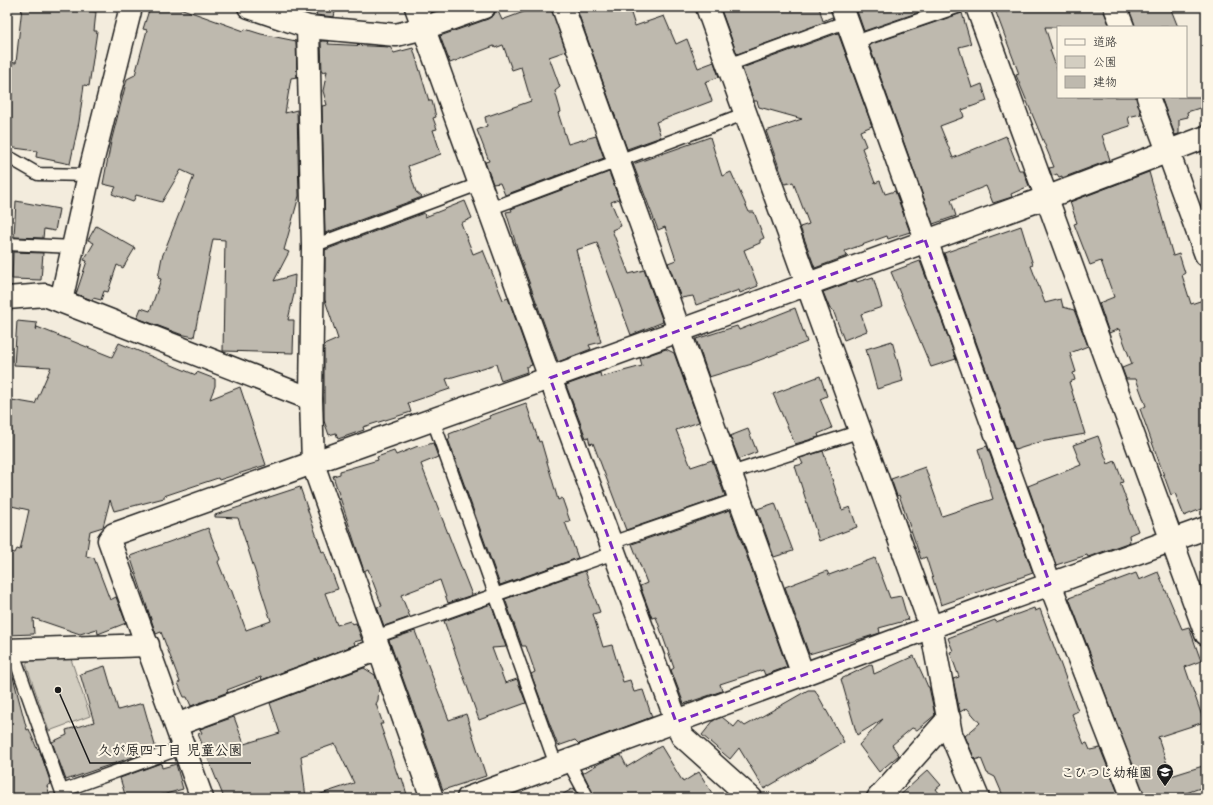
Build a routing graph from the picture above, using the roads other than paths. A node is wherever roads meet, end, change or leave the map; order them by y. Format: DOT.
graph roads {
  1 [pos="131,7"];
  2 [pos="249,7"];
  3 [pos="416,7"];
  4 [pos="484,7"];
  5 [pos="563,7"];
  6 [pos="706,7"];
  7 [pos="957,7"];
  8 [pos="978,7"];
  9 [pos="1115,7"];
  10 [pos="845,14"];
  11 [pos="1123,26"];
  12 [pos="308,27"];
  13 [pos="424,28"];
  14 [pos="855,42"];
  15 [pos="728,65"];
  16 [pos="1148,98"];
  17 [pos="744,114"];
  18 [pos="1206,137"];
  19 [pos="1168,151"];
  20 [pos="7,158"];
  21 [pos="619,160"];
  22 [pos="89,175"];
  23 [pos="479,184"];
  24 [pos="1048,197"];
  25 [pos="489,209"];
  26 [pos="925,240"];
  27 [pos="7,244"];
  28 [pos="313,246"];
  29 [pos="74,247"];
  30 [pos="1206,255"];
  31 [pos="807,284"];
  32 [pos="7,298"];
  33 [pos="61,301"];
  34 [pos="679,331"];
  35 [pos="550,378"];
  36 [pos="311,399"];
  37 [pos="433,420"];
  38 [pos="861,431"];
  39 [pos="313,464"];
  40 [pos="731,473"];
  41 [pos="741,498"];
  42 [pos="1206,528"];
  43 [pos="1172,540"];
  44 [pos="613,548"];
  45 [pos="1050,584"];
  46 [pos="495,594"];
  47 [pos="931,627"];
  48 [pos="1206,634"];
  49 [pos="377,643"];
  50 [pos="148,645"];
  51 [pos="10,650"];
  52 [pos="803,675"];
  53 [pos="948,718"];
  54 [pos="676,722"];
  55 [pos="176,725"];
  56 [pos="184,747"];
  57 [pos="562,763"];
  58 [pos="63,795"];
  59 [pos="202,798"];
  60 [pos="432,798"];
  61 [pos="468,798"];
  62 [pos="588,798"];
  63 [pos="751,798"];
  64 [pos="878,798"];
  65 [pos="978,798"];
  66 [pos="1133,798"];
  1 -- 22 [label="street"];
  2 -- 12 [label="street"];
  3 -- 13 [label="street"];
  4 -- 13 [label="street"];
  5 -- 21 [label="street"];
  6 -- 15 [label="street"];
  7 -- 14 [label="lane"];
  8 -- 24 [label="street"];
  9 -- 11 [label="street"];
  10 -- 14 [label="street"];
  10 -- 15 [label="lane"];
  12 -- 13 [label="street"];
  12 -- 28 [label="street"];
  13 -- 23 [label="street"];
  14 -- 26 [label="street"];
  15 -- 17 [label="street"];
  16 -- 19 [label="street"];
  17 -- 21 [label="lane"];
  17 -- 31 [label="street"];
  18 -- 19 [label="street"];
  19 -- 24 [label="street"];
  19 -- 30 [label="street"];
  20 -- 22 [label="lane"];
  21 -- 25 [label="lane"];
  21 -- 34 [label="street"];
  22 -- 29 [label="street"];
  23 -- 25 [label="street"];
  23 -- 28 [label="lane"];
  24 -- 26 [label="street"];
  24 -- 43 [label="street"];
  25 -- 35 [label="street"];
  26 -- 31 [label="street"];
  26 -- 45 [label="street"];
  27 -- 29 [label="lane"];
  28 -- 36 [label="street"];
  29 -- 33 [label="street"];
  31 -- 34 [label="street"];
  31 -- 38 [label="street"];
  32 -- 33 [label="street"];
  33 -- 36 [label="street"];
  34 -- 35 [label="street"];
  34 -- 40 [label="street"];
  35 -- 37 [label="street"];
  35 -- 44 [label="street"];
  36 -- 39 [label="street"];
  37 -- 39 [label="street"];
  37 -- 46 [label="lane"];
  38 -- 40 [label="lane"];
  38 -- 47 [label="street"];
  39 -- 49 [label="street"];
  39 -- 50 [label="street"];
  40 -- 41 [label="street"];
  41 -- 44 [label="lane"];
  41 -- 52 [label="street"];
  42 -- 43 [label="street"];
  43 -- 45 [label="street"];
  43 -- 48 [label="street"];
  44 -- 46 [label="lane"];
  44 -- 54 [label="street"];
  45 -- 47 [label="street"];
  45 -- 66 [label="street"];
  46 -- 49 [label="lane"];
  46 -- 57 [label="lane"];
  47 -- 52 [label="street"];
  47 -- 53 [label="street"];
  49 -- 55 [label="street"];
  49 -- 60 [label="street"];
  50 -- 51 [label="street"];
  50 -- 55 [label="street"];
  51 -- 58 [label="lane"];
  52 -- 54 [label="street"];
  53 -- 64 [label="street"];
  53 -- 65 [label="street"];
  54 -- 57 [label="street"];
  54 -- 63 [label="street"];
  55 -- 56 [label="street"];
  56 -- 58 [label="lane"];
  56 -- 59 [label="street"];
  57 -- 61 [label="street"];
  57 -- 62 [label="lane"];
}
